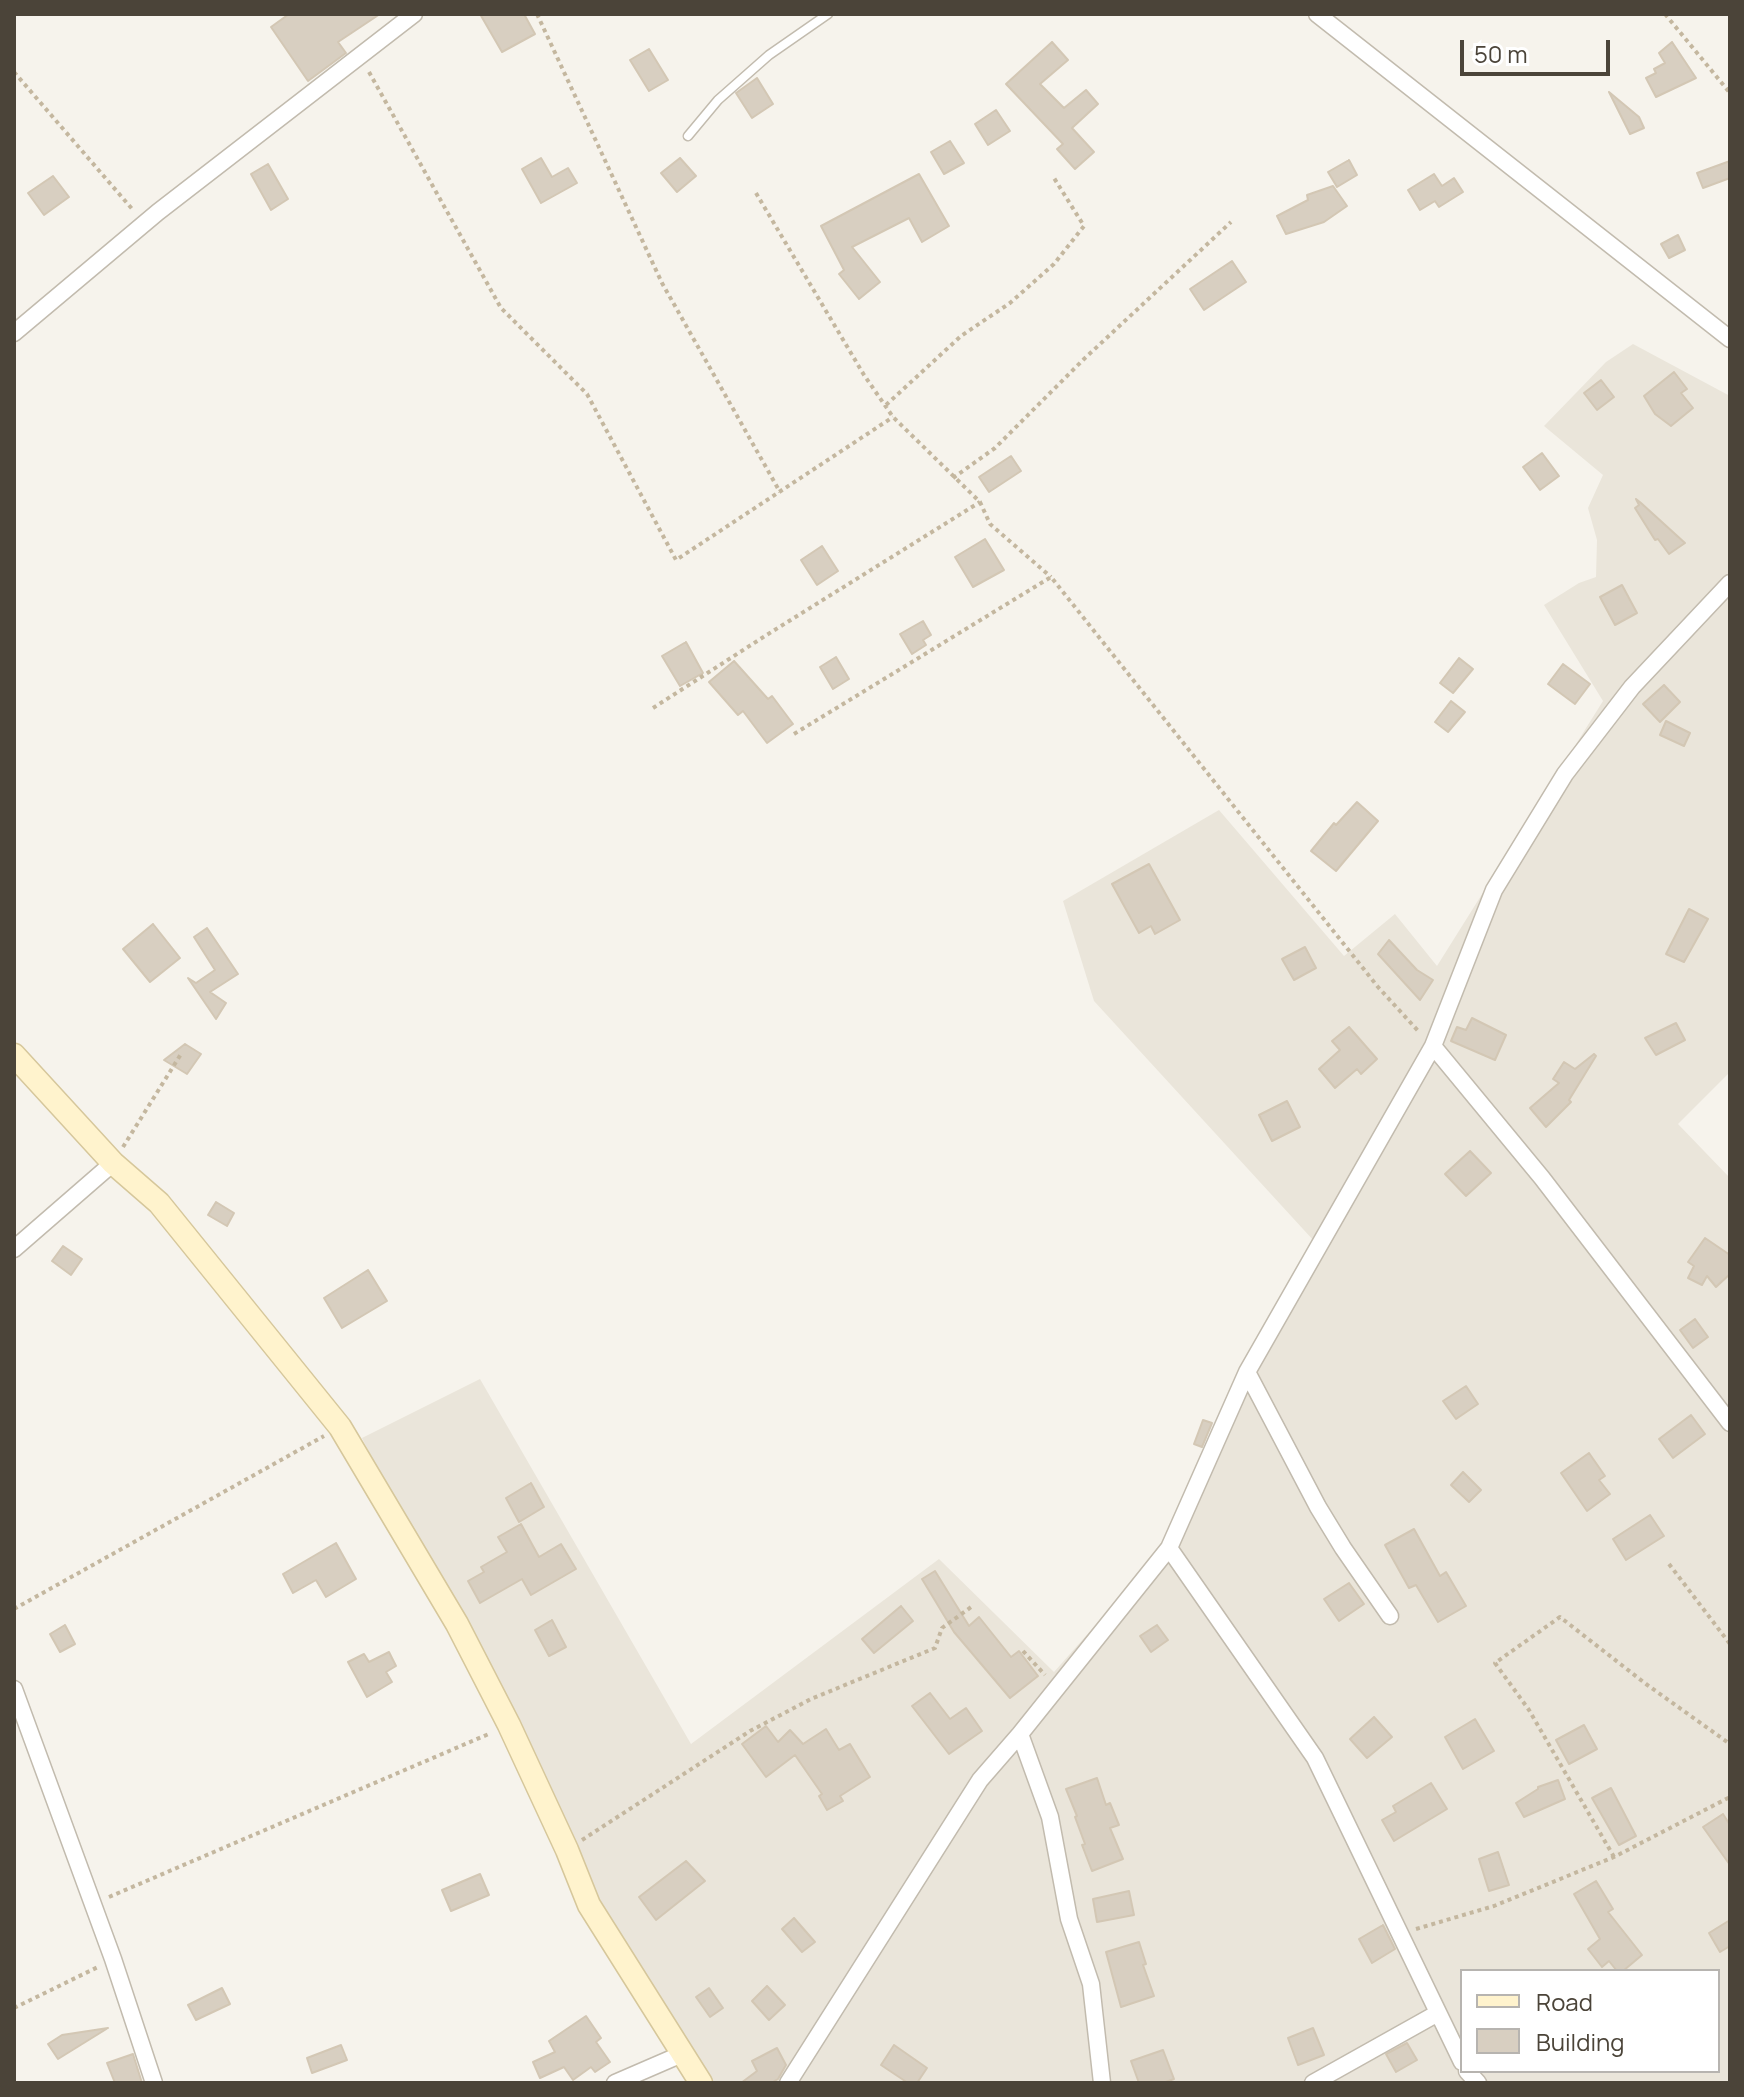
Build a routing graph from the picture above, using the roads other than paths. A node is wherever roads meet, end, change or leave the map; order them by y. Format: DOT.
graph roads {
  1 [pos="414,14"];
  2 [pos="828,14"];
  3 [pos="1317,14"];
  4 [pos="688,136"];
  5 [pos="14,333"];
  6 [pos="1730,339"];
  7 [pos="1730,583"];
  8 [pos="1433,1046"];
  9 [pos="14,1055"];
  10 [pos="113,1163"];
  11 [pos="14,1249"];
  12 [pos="1247,1372"];
  13 [pos="1730,1423"];
  14 [pos="1169,1548"];
  15 [pos="1390,1616"];
  16 [pos="14,1689"];
  17 [pos="1020,1734"];
  18 [pos="1438,2013"];
  19 [pos="682,2054"];
  20 [pos="1460,2058"];
  21 [pos="154,2083"];
  22 [pos="615,2083"];
  23 [pos="701,2083"];
  24 [pos="788,2083"];
  25 [pos="1102,2083"];
  26 [pos="1313,2083"];
  1 -- 5 [label="street"];
  2 -- 4 [label="lane"];
  3 -- 6 [label="street"];
  7 -- 8 [label="street"];
  8 -- 12 [label="street"];
  8 -- 13 [label="street"];
  9 -- 10 [label="street"];
  10 -- 11 [label="street"];
  10 -- 19 [label="street"];
  12 -- 14 [label="street"];
  12 -- 15 [label="street"];
  14 -- 17 [label="street"];
  14 -- 18 [label="street"];
  16 -- 21 [label="street"];
  17 -- 24 [label="street"];
  17 -- 25 [label="street"];
  18 -- 20 [label="street"];
  18 -- 26 [label="street"];
  19 -- 22 [label="street"];
  19 -- 23 [label="street"];
}
